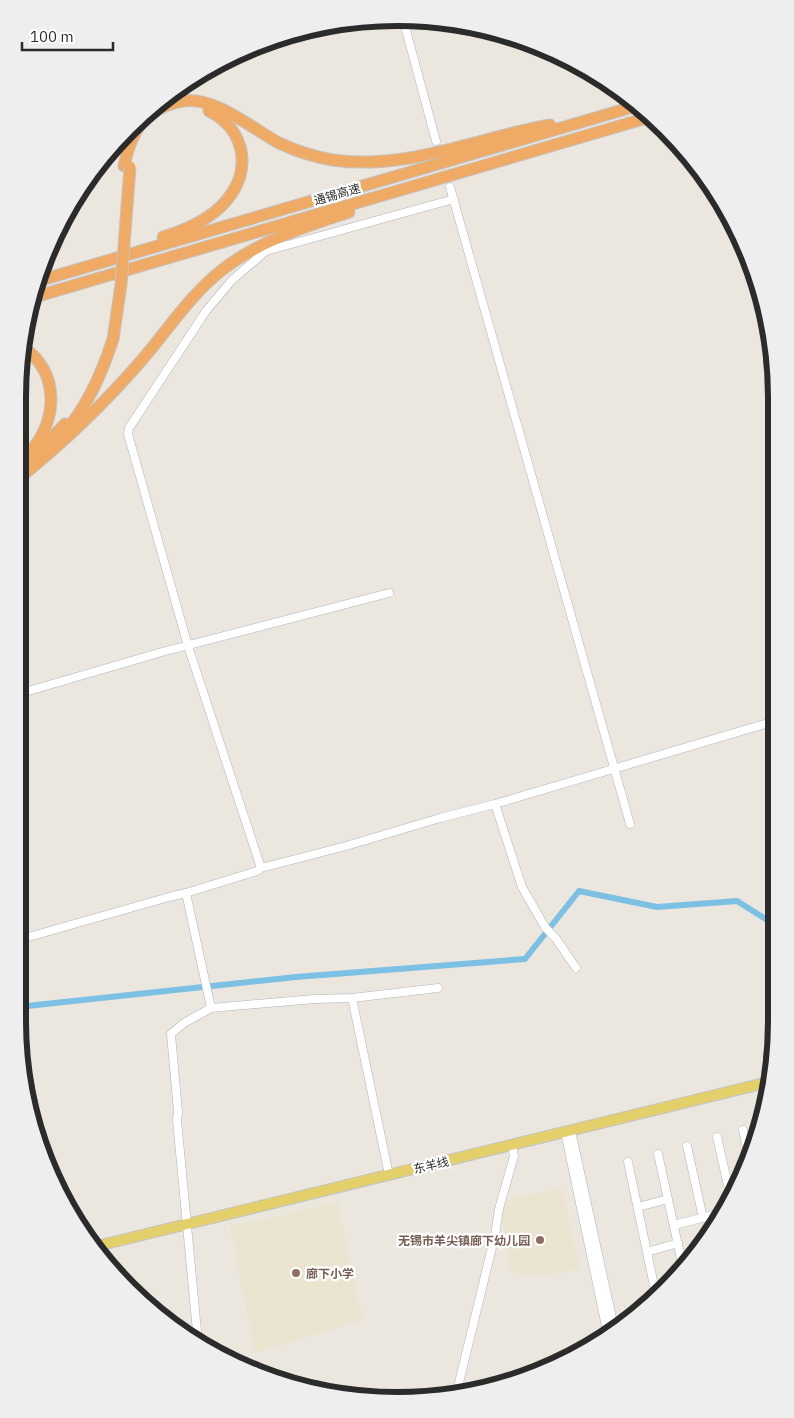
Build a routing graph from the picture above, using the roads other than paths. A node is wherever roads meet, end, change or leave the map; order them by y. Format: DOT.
graph roads {
  1 [pos="405,26"];
  2 [pos="169,105"];
  3 [pos="629,108"];
  4 [pos="642,119"];
  5 [pos="538,131"];
  6 [pos="132,139"];
  7 [pos="436,140"];
  8 [pos="127,166"];
  9 [pos="480,166"];
  10 [pos="450,187"];
  11 [pos="454,199"];
  12 [pos="47,276"];
  13 [pos="47,276"];
  14 [pos="41,295"];
  15 [pos="29,352"];
  16 [pos="26,461"];
  17 [pos="26,465"];
  18 [pos="26,468"];
  19 [pos="390,593"];
  20 [pos="188,646"];
  21 [pos="26,692"];
  22 [pos="768,723"];
  23 [pos="614,768"];
  24 [pos="495,804"];
  25 [pos="630,824"];
  26 [pos="261,868"];
  27 [pos="186,893"];
  28 [pos="26,938"];
  29 [pos="576,968"];
  30 [pos="438,988"];
  31 [pos="352,998"];
  32 [pos="211,1004"];
  33 [pos="763,1083"];
  34 [pos="743,1130"];
  35 [pos="568,1131"];
  36 [pos="717,1137"];
  37 [pos="747,1144"];
  38 [pos="512,1145"];
  39 [pos="687,1146"];
  40 [pos="658,1154"];
  41 [pos="628,1162"];
  42 [pos="389,1175"];
  43 [pos="728,1188"];
  44 [pos="668,1199"];
  45 [pos="638,1207"];
  46 [pos="712,1215"];
  47 [pos="703,1218"];
  48 [pos="186,1225"];
  49 [pos="674,1225"];
  50 [pos="678,1243"];
  51 [pos="102,1245"];
  52 [pos="647,1252"];
  53 [pos="681,1259"];
  54 [pos="654,1287"];
  55 [pos="613,1322"];
  56 [pos="606,1327"];
  57 [pos="197,1333"];
  58 [pos="458,1387"];
  1 -- 7 [label="street"];
  2 -- 5 [label="highway"];
  3 -- 5 [label="highway, 通锡高速"];
  4 -- 9 [label="highway, 通锡高速"];
  5 -- 12 [label="highway, 通锡高速"];
  6 -- 8 [label="highway"];
  8 -- 13 [label="highway"];
  8 -- 17 [label="highway"];
  9 -- 14 [label="highway, 通锡高速"];
  9 -- 18 [label="highway"];
  10 -- 11 [label="street"];
  11 -- 20 [label="street"];
  11 -- 23 [label="street"];
  15 -- 16 [label="highway"];
  19 -- 20 [label="street"];
  20 -- 21 [label="street"];
  20 -- 26 [label="street"];
  22 -- 23 [label="street"];
  23 -- 24 [label="street"];
  23 -- 25 [label="street"];
  24 -- 26 [label="street"];
  24 -- 29 [label="street"];
  26 -- 27 [label="street"];
  27 -- 28 [label="street"];
  27 -- 32 [label="street"];
  30 -- 31 [label="street"];
  31 -- 32 [label="street"];
  31 -- 42 [label="street"];
  32 -- 48 [label="street"];
  33 -- 35 [label="main road, 东羊线"];
  34 -- 37 [label="street"];
  35 -- 38 [label="main road, 东羊线"];
  35 -- 55 [label="street"];
  35 -- 56 [label="street"];
  36 -- 43 [label="street"];
  38 -- 42 [label="main road, 东羊线"];
  38 -- 58 [label="street"];
  39 -- 47 [label="street"];
  40 -- 44 [label="street"];
  41 -- 45 [label="street"];
  42 -- 48 [label="main road, 东羊线"];
  44 -- 45 [label="street"];
  44 -- 49 [label="street"];
  45 -- 52 [label="street"];
  46 -- 47 [label="street"];
  47 -- 49 [label="street"];
  48 -- 51 [label="main road, 东羊线"];
  48 -- 57 [label="street"];
  49 -- 50 [label="street"];
  50 -- 52 [label="street"];
  50 -- 53 [label="street"];
  52 -- 54 [label="street"];
}
